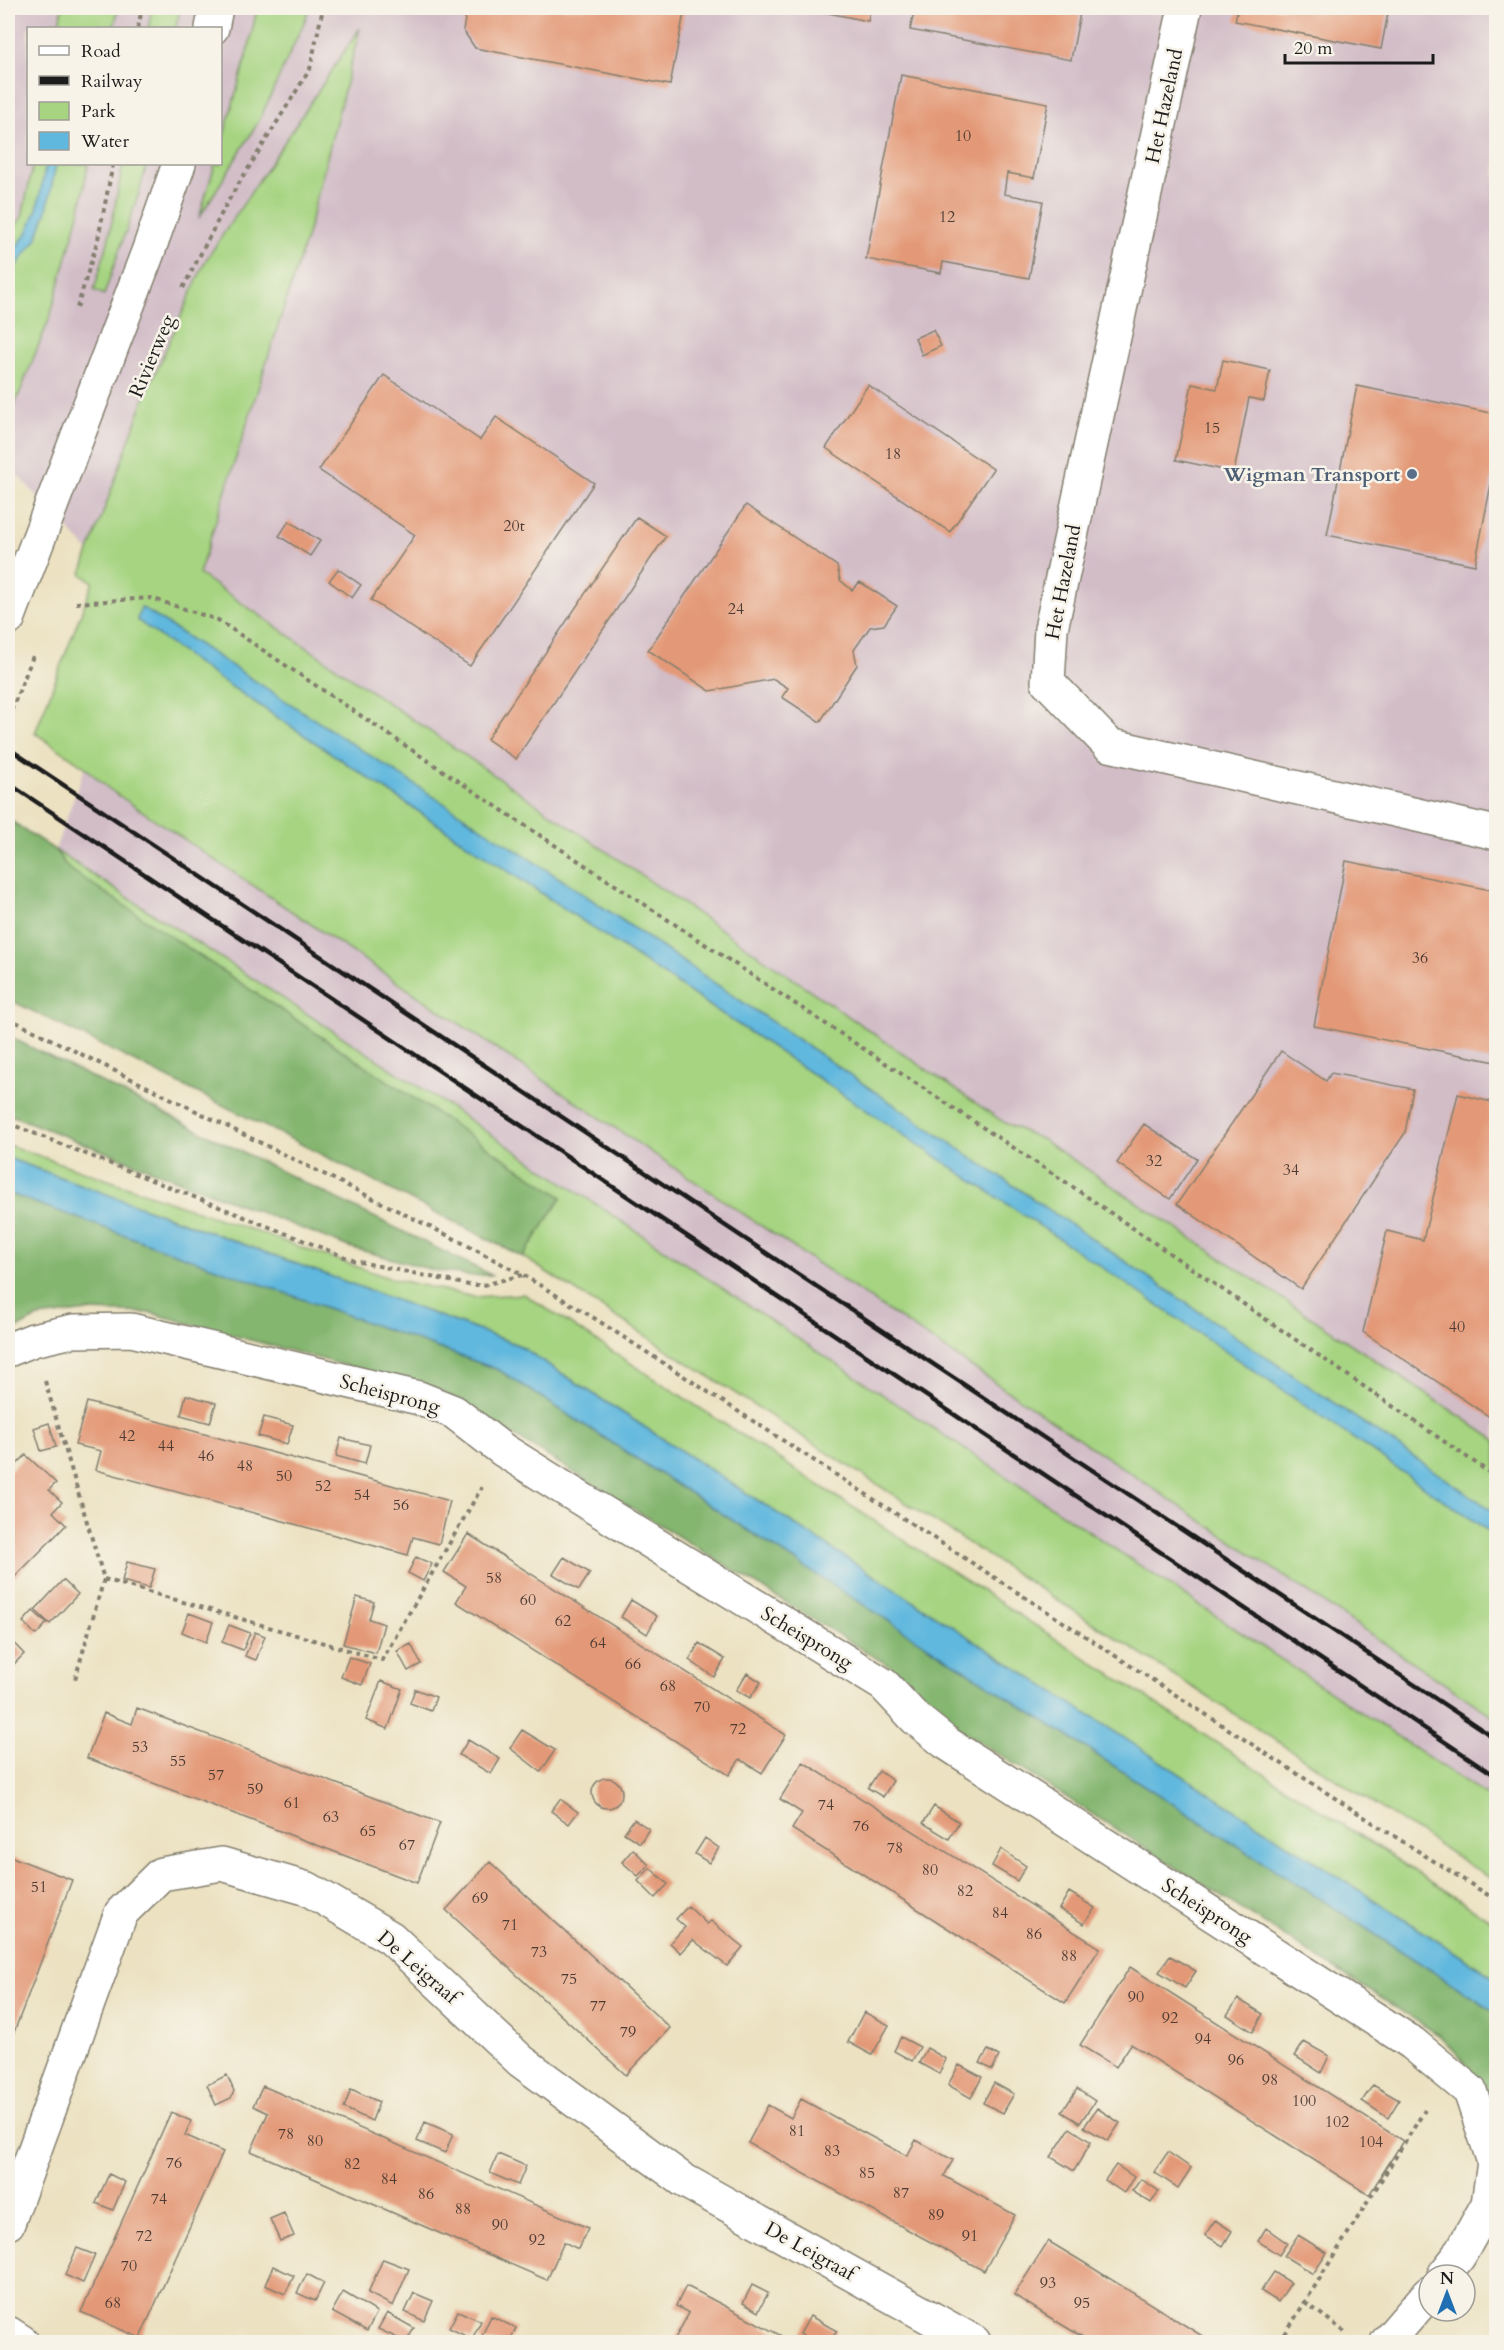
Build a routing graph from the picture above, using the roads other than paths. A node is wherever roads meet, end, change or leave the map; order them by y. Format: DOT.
graph roads {
  1 [pos="216,8"];
  2 [pos="1185,8"];
  3 [pos="212,27"];
  4 [pos="179,165"];
  5 [pos="8,619"];
  6 [pos="1497,833"];
  7 [pos="20,1345"];
  8 [pos="1495,2162"];
  9 [pos="8,2223"];
  10 [pos="1453,2263"];
  11 [pos="1417,2307"];
  12 [pos="8,2333"];
  13 [pos="22,2343"];
  14 [pos="974,2343"];
  15 [pos="1387,2343"];
  1 -- 3 [label="street"];
  2 -- 6 [label="street, Het Hazeland"];
  4 -- 5 [label="street, Rivierweg"];
  7 -- 8 [label="street, Scheisprong"];
  8 -- 10 [label="street, Scheisprong"];
  9 -- 14 [label="street, De Leigraaf"];
  11 -- 15 [label="street"];
  12 -- 13 [label="street"];
}
